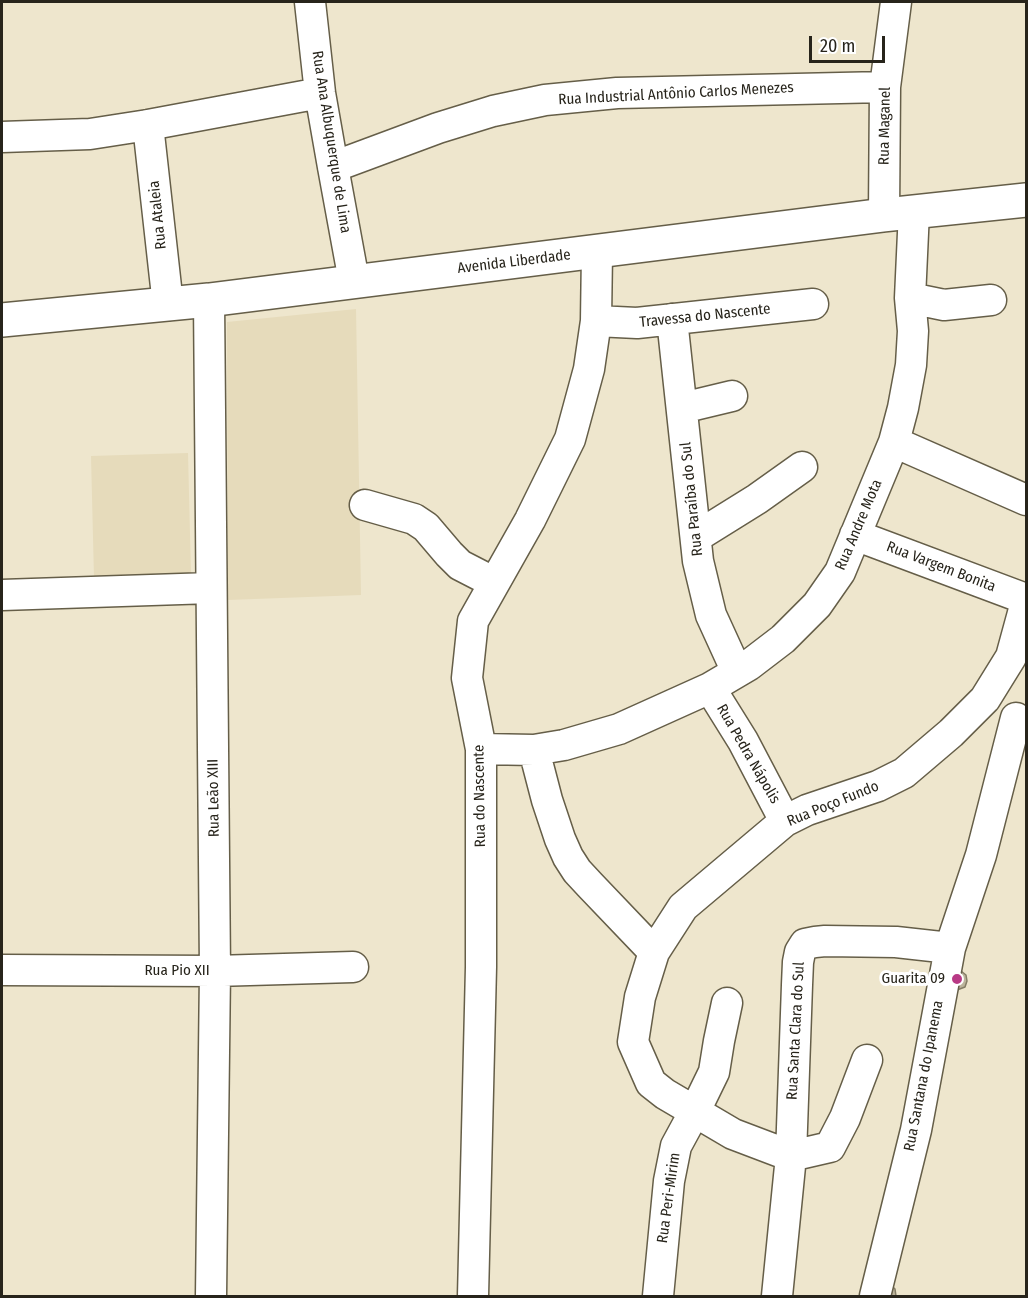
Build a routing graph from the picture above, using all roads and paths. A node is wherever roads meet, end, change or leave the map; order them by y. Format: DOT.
graph roads {
  1 [pos="310,2"];
  2 [pos="896,2"];
  3 [pos="885,87"];
  4 [pos="321,93"];
  5 [pos="148,125"];
  6 [pos="2,137"];
  7 [pos="333,167"];
  8 [pos="1026,200"];
  9 [pos="899,213"];
  10 [pos="597,252"];
  11 [pos="354,281"];
  12 [pos="910,298"];
  13 [pos="209,300"];
  14 [pos="991,300"];
  15 [pos="813,304"];
  16 [pos="168,305"];
  17 [pos="2,320"];
  18 [pos="672,320"];
  19 [pos="596,321"];
  20 [pos="732,396"];
  21 [pos="682,408"];
  22 [pos="894,442"];
  23 [pos="802,467"];
  24 [pos="1026,500"];
  25 [pos="365,505"];
  26 [pos="855,535"];
  27 [pos="696,537"];
  28 [pos="494,582"];
  29 [pos="211,588"];
  30 [pos="2,595"];
  31 [pos="1026,601"];
  32 [pos="737,672"];
  33 [pos="710,688"];
  34 [pos="1016,718"];
  35 [pos="481,749"];
  36 [pos="534,750"];
  37 [pos="785,821"];
  38 [pos="950,948"];
  39 [pos="654,951"];
  40 [pos="353,967"];
  41 [pos="2,970"];
  42 [pos="215,971"];
  43 [pos="728,1003"];
  44 [pos="867,1060"];
  45 [pos="695,1112"];
  46 [pos="790,1156"];
  47 [pos="211,1296"];
  48 [pos="473,1296"];
  49 [pos="658,1296"];
  50 [pos="777,1296"];
  51 [pos="875,1296"];
  1 -- 4 [label="street, Rua Ana Albuquerque de Lima"];
  2 -- 3 [label="street, Rua Maganel"];
  3 -- 7 [label="street, Rua Industrial Antônio Carlos Menezes"];
  3 -- 9 [label="street, Rua Maganel"];
  4 -- 5 [label="street"];
  4 -- 7 [label="street, Rua Ana Albuquerque de Lima"];
  5 -- 6 [label="street"];
  5 -- 16 [label="street, Rua Ataleia"];
  7 -- 11 [label="street, Rua Ana Albuquerque de Lima"];
  8 -- 9 [label="main road, Avenida Liberdade"];
  9 -- 10 [label="main road, Avenida Liberdade"];
  9 -- 12 [label="street, Rua Andre Mota"];
  10 -- 11 [label="main road, Avenida Liberdade"];
  10 -- 19 [label="street, Rua do Nascente"];
  11 -- 13 [label="main road, Avenida Liberdade"];
  12 -- 14 [label="street"];
  12 -- 22 [label="street, Rua Andre Mota"];
  13 -- 16 [label="main road, Avenida Liberdade"];
  13 -- 29 [label="street, Rua Leão XIII"];
  15 -- 18 [label="street, Travessa do Nascente"];
  16 -- 17 [label="main road, Avenida Liberdade"];
  18 -- 19 [label="street, Travessa do Nascente"];
  18 -- 21 [label="street, Rua Paraíba do Sul"];
  19 -- 28 [label="street, Rua do Nascente"];
  20 -- 21 [label="street"];
  21 -- 27 [label="street, Rua Paraíba do Sul"];
  22 -- 24 [label="street"];
  22 -- 26 [label="street, Rua Andre Mota"];
  23 -- 27 [label="street"];
  25 -- 28 [label="street"];
  26 -- 31 [label="street, Rua Vargem Bonita"];
  26 -- 32 [label="street, Rua Andre Mota"];
  27 -- 32 [label="street, Rua Paraíba do Sul"];
  28 -- 35 [label="street, Rua do Nascente"];
  29 -- 30 [label="street"];
  29 -- 42 [label="street, Rua Leão XIII"];
  31 -- 37 [label="street, Rua Poço Fundo"];
  32 -- 33 [label="street, Rua Andre Mota"];
  33 -- 36 [label="street, Rua Andre Mota"];
  33 -- 37 [label="street, Rua Pedra Nápolis"];
  34 -- 38 [label="street, Rua Santana do Ipanema"];
  35 -- 36 [label="street, Rua Andre Mota"];
  35 -- 48 [label="street, Rua do Nascente"];
  36 -- 39 [label="street"];
  37 -- 39 [label="street, Rua Poço Fundo"];
  38 -- 46 [label="street, Rua Santa Clara do Sul"];
  38 -- 51 [label="street, Rua Santana do Ipanema"];
  39 -- 45 [label="street, Rua Poço Fundo"];
  40 -- 42 [label="street, Rua Pio XII"];
  41 -- 42 [label="street, Rua Pio XII"];
  42 -- 47 [label="street, Rua Leão XIII"];
  43 -- 45 [label="street, Rua Peri-Mirim"];
  44 -- 46 [label="street"];
  45 -- 46 [label="street, Rua Poço Fundo"];
  45 -- 49 [label="street, Rua Peri-Mirim"];
  46 -- 50 [label="street"];
}
